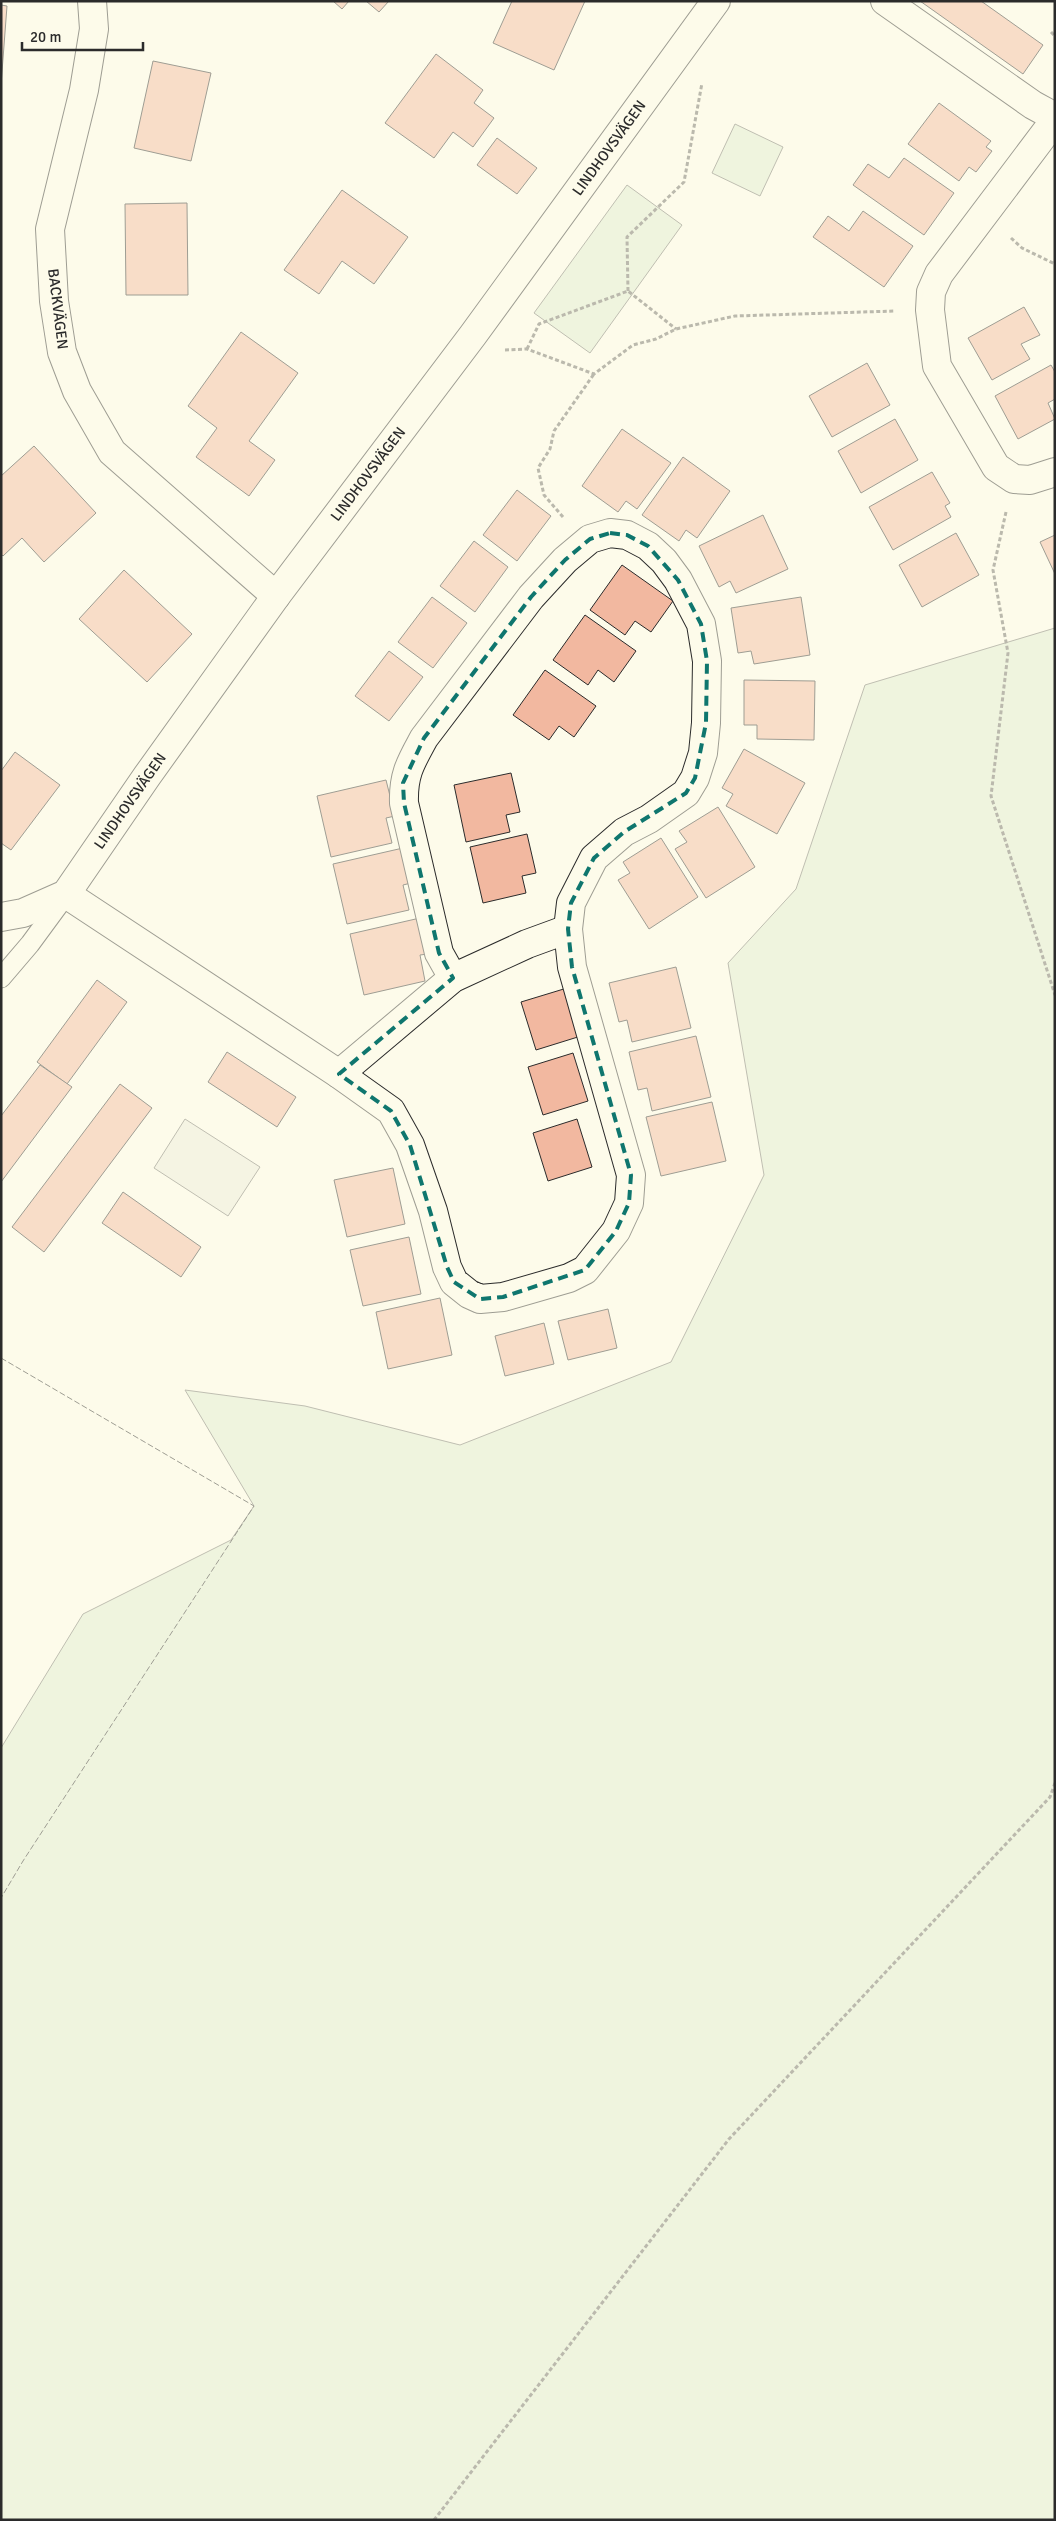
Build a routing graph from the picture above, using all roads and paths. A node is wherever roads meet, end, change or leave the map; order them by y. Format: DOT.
graph roads {
  1 [pos="92,1"];
  2 [pos="716,1"];
  3 [pos="886,1"];
  4 [pos="1050,32"];
  5 [pos="1055,36"];
  6 [pos="703,77"];
  7 [pos="1055,119"];
  8 [pos="984,215"];
  9 [pos="1055,264"];
  10 [pos="628,291"];
  11 [pos="930,310"];
  12 [pos="676,329"];
  13 [pos="500,348"];
  14 [pos="527,349"];
  15 [pos="594,374"];
  16 [pos="1055,472"];
  17 [pos="1014,479"];
  18 [pos="585,542"];
  19 [pos="276,596"];
  20 [pos="66,894"];
  21 [pos="1,917"];
  22 [pos="568,929"];
  23 [pos="1,978"];
  24 [pos="453,978"];
  25 [pos="1055,995"];
  26 [pos="339,1074"];
  27 [pos="1055,1783"];
  28 [pos="434,2520"];
  1 -- 19 [label="street, BACKVÄGEN"];
  2 -- 19 [label="street, LINDHOVSVÄGEN"];
  3 -- 7 [label="street"];
  4 -- 5 [label="path"];
  6 -- 10 [label="path"];
  7 -- 8 [label="street"];
  8 -- 9 [label="path"];
  8 -- 11 [label="street"];
  10 -- 12 [label="path"];
  10 -- 14 [label="path"];
  11 -- 12 [label="path"];
  11 -- 17 [label="street"];
  12 -- 15 [label="path"];
  13 -- 14 [label="path"];
  14 -- 15 [label="path"];
  15 -- 18 [label="path"];
  16 -- 17 [label="street"];
  17 -- 25 [label="path"];
  18 -- 22 [label="street"];
  18 -- 24 [label="street"];
  19 -- 20 [label="street, LINDHOVSVÄGEN"];
  20 -- 21 [label="street"];
  20 -- 23 [label="lane"];
  20 -- 26 [label="street"];
  22 -- 24 [label="street"];
  22 -- 26 [label="street"];
  24 -- 26 [label="street"];
  27 -- 28 [label="path"];
}
